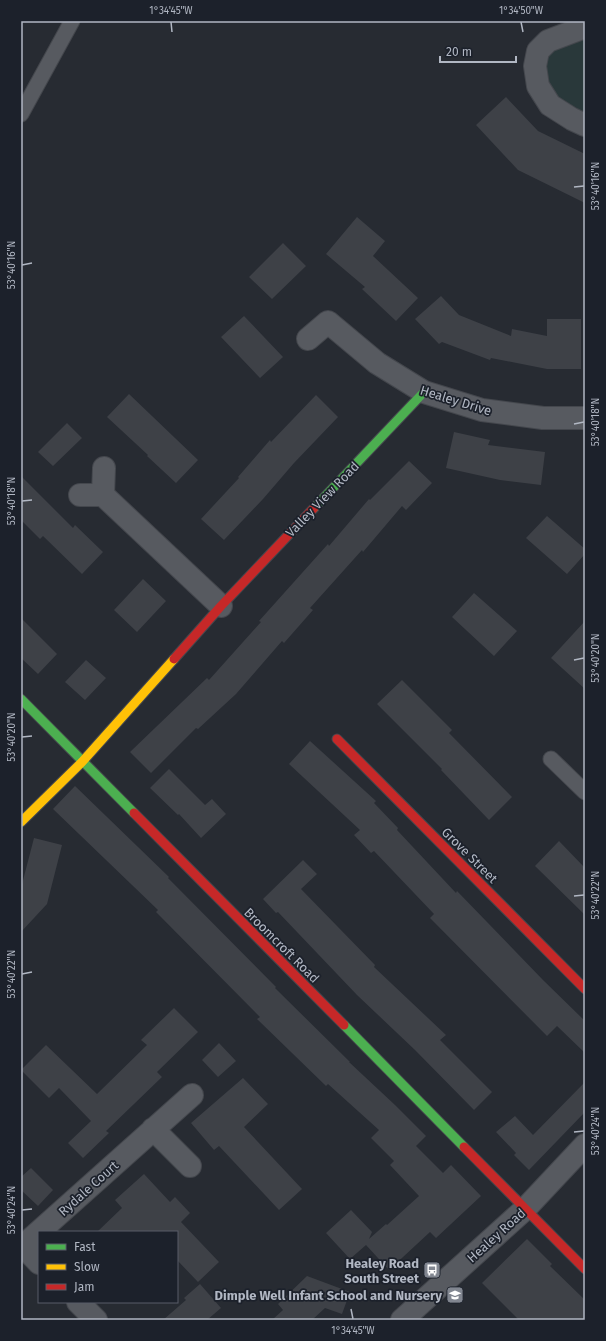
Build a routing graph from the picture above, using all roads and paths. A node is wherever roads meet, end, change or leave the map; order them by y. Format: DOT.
graph roads {
  1 [pos="72,21"];
  2 [pos="585,27"];
  3 [pos="21,114"];
  4 [pos="585,125"];
  5 [pos="308,339"];
  6 [pos="424,392"];
  7 [pos="585,418"];
  8 [pos="104,468"];
  9 [pos="103,494"];
  10 [pos="80,495"];
  11 [pos="221,606"];
  12 [pos="21,699"];
  13 [pos="337,739"];
  14 [pos="551,759"];
  15 [pos="82,762"];
  16 [pos="585,792"];
  17 [pos="21,822"];
  18 [pos="585,989"];
  19 [pos="192,1095"];
  20 [pos="153,1129"];
  21 [pos="585,1145"];
  22 [pos="190,1166"];
  23 [pos="525,1209"];
  24 [pos="22,1245"];
  25 [pos="38,1262"];
  26 [pos="585,1268"];
  27 [pos="402,1320"];
  1 -- 3 [label="lane"];
  2 -- 4 [label="street"];
  5 -- 6 [label="street, Healey Drive"];
  6 -- 7 [label="street, Healey Drive"];
  6 -- 11 [label="street, Valley View Road"];
  8 -- 9 [label="street"];
  9 -- 10 [label="street"];
  9 -- 11 [label="street"];
  11 -- 15 [label="street, Valley View Road"];
  12 -- 15 [label="street, Broomcroft Road"];
  13 -- 18 [label="street, Grove Street"];
  14 -- 16 [label="lane"];
  15 -- 17 [label="street, Valley View Road"];
  15 -- 23 [label="street, Broomcroft Road"];
  19 -- 20 [label="street, Rydale Court"];
  20 -- 22 [label="street"];
  20 -- 24 [label="street, Rydale Court"];
  21 -- 23 [label="street, Healey Road"];
  23 -- 26 [label="street, Broomcroft Road"];
  23 -- 27 [label="street, Healey Road"];
  24 -- 25 [label="street"];
}
